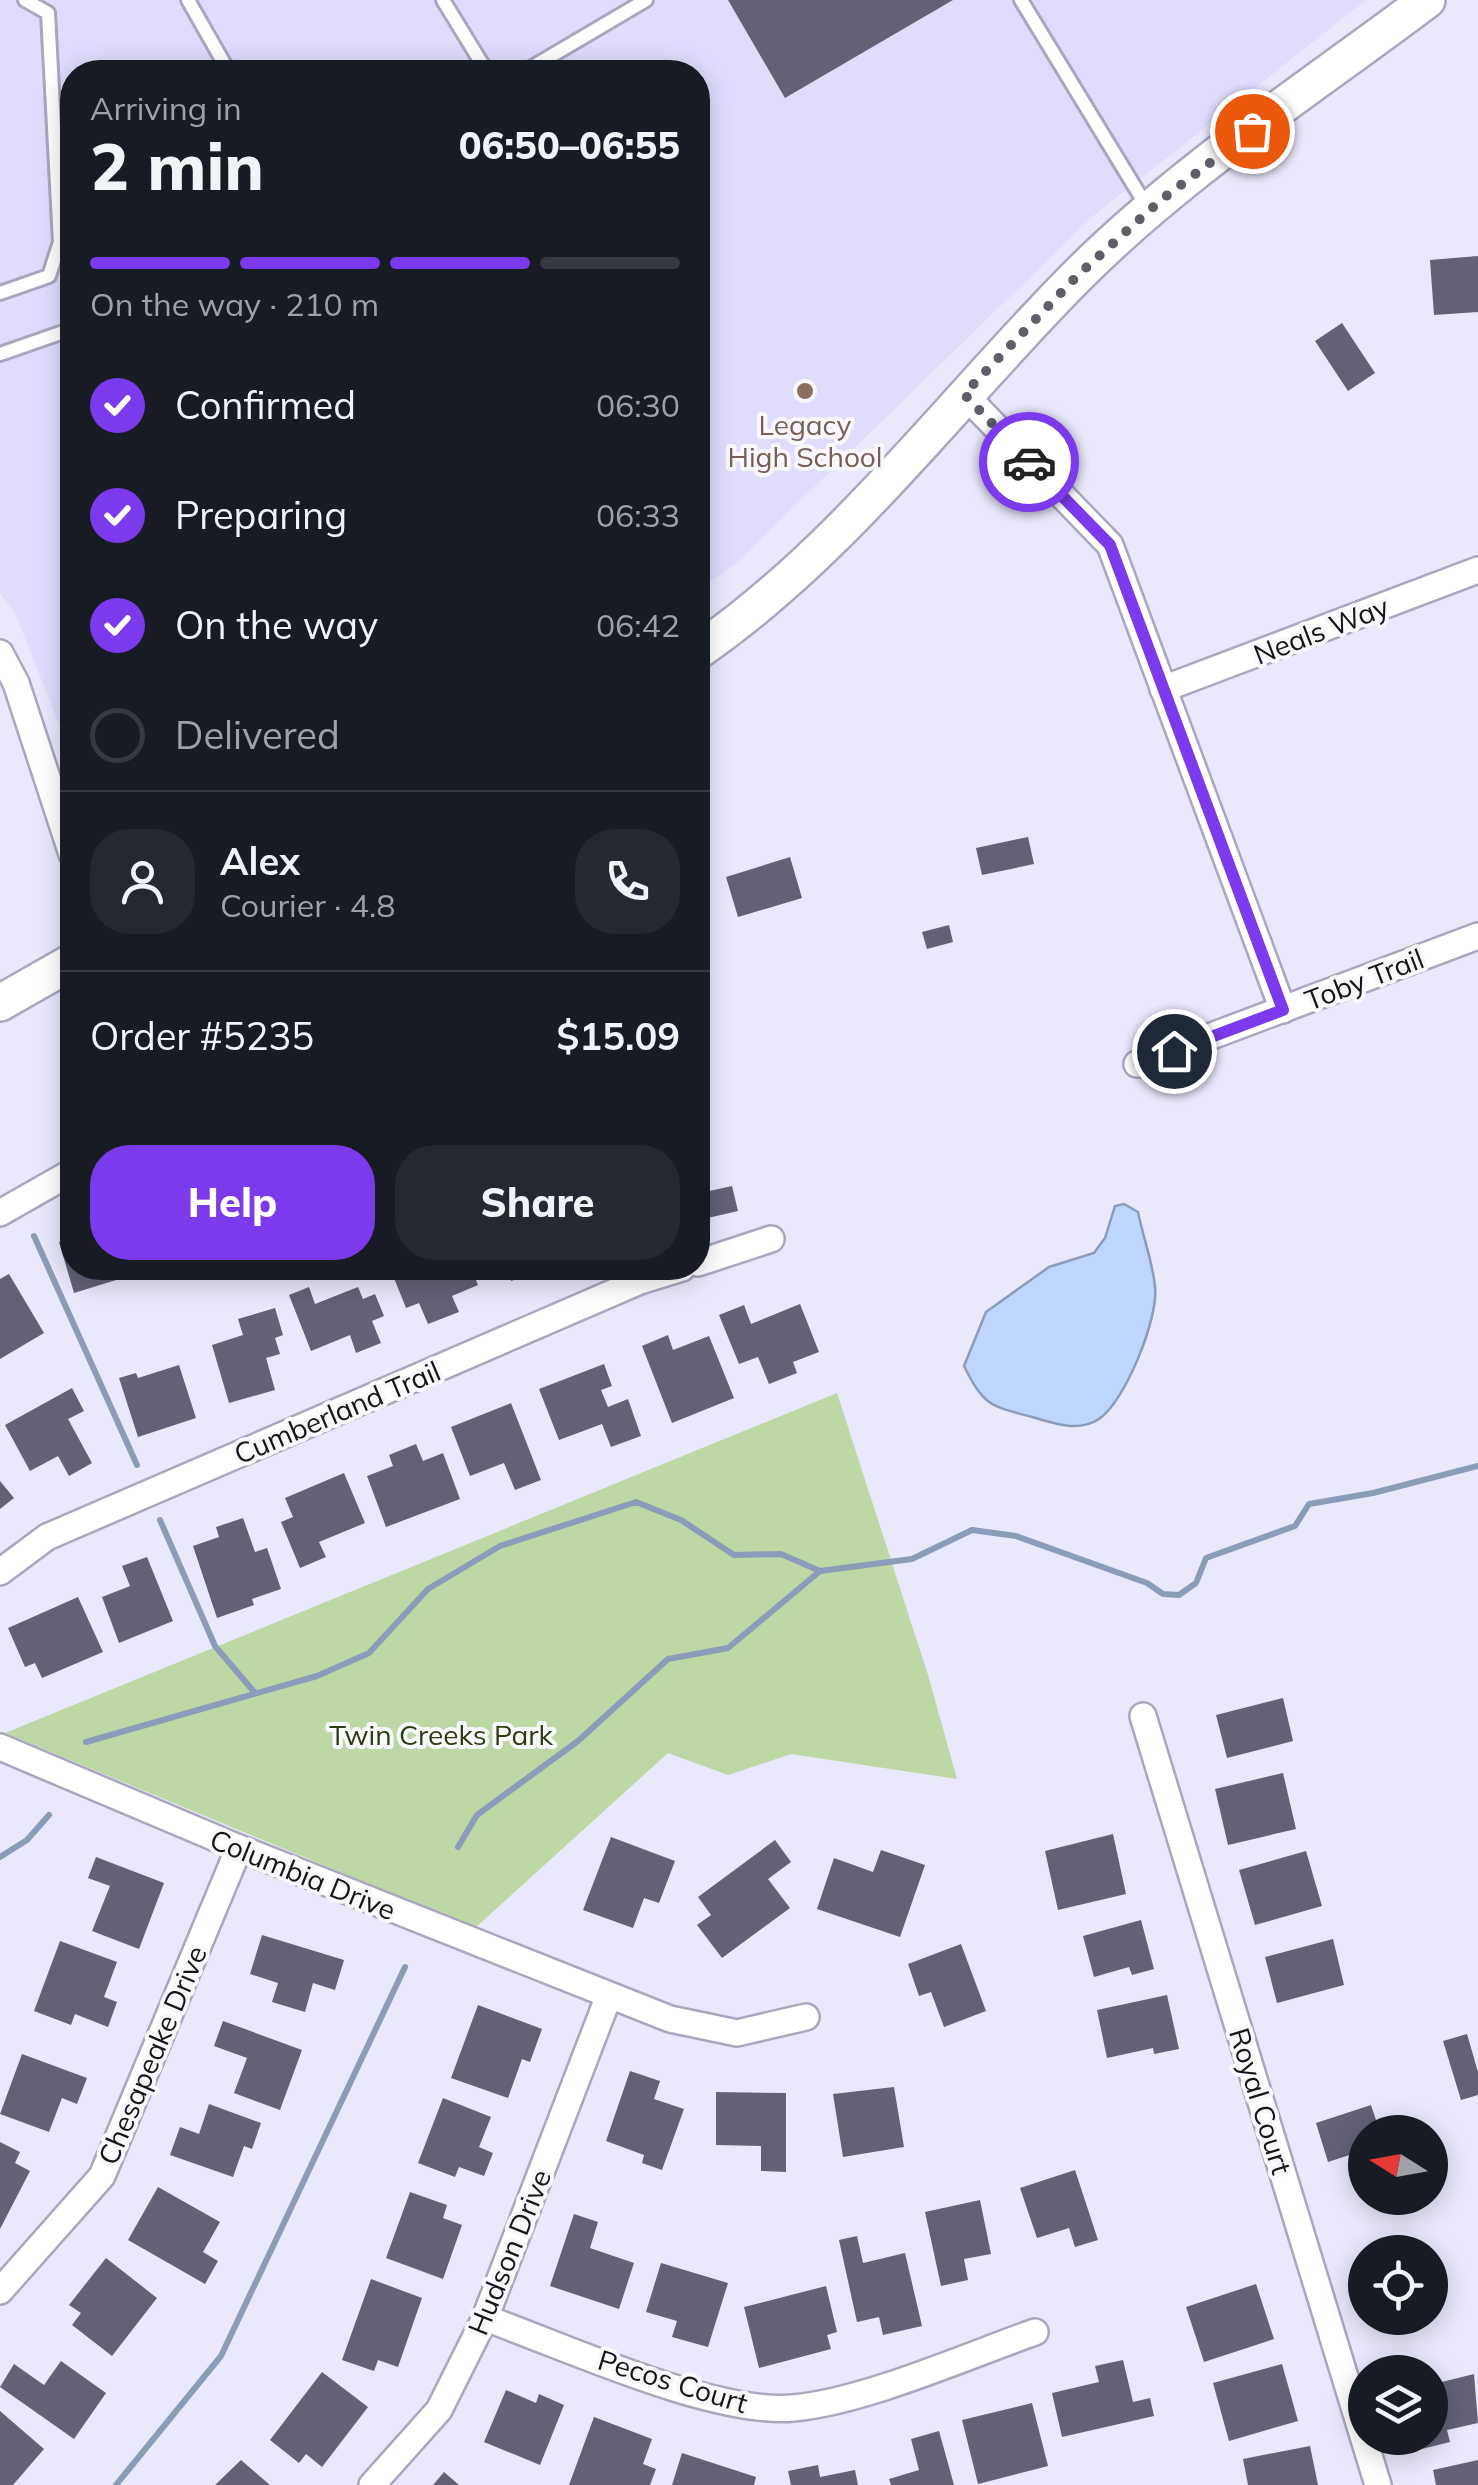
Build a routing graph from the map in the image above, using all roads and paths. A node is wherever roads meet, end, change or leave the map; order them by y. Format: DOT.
graph roads {
  1 [pos="25,0"];
  2 [pos="188,0"];
  3 [pos="443,0"];
  4 [pos="646,0"];
  5 [pos="1021,0"];
  6 [pos="1427,0"];
  7 [pos="223,60"];
  8 [pos="480,60"];
  9 [pos="544,60"];
  10 [pos="1149,210"];
  11 [pos="0,293"];
  12 [pos="60,333"];
  13 [pos="0,354"];
  14 [pos="964,394"];
  15 [pos="1478,570"];
  16 [pos="710,642"];
  17 [pos="0,654"];
  18 [pos="1163,690"];
  19 [pos="60,818"];
  20 [pos="1478,936"];
  21 [pos="60,969"];
  22 [pos="0,1003"];
  23 [pos="1283,1010"];
  24 [pos="1137,1064"];
  25 [pos="60,1179"];
  26 [pos="0,1213"];
  27 [pos="771,1239"];
  28 [pos="710,1258"];
  29 [pos="625,1280"];
  30 [pos="0,1572"];
  31 [pos="1144,1716"];
  32 [pos="0,1747"];
  33 [pos="239,1848"];
  34 [pos="608,1998"];
  35 [pos="806,2017"];
  36 [pos="0,2290"];
  37 [pos="486,2318"];
  38 [pos="1036,2332"];
  39 [pos="372,2485"];
  40 [pos="1378,2485"];
  1 -- 11 [label="lane"];
  2 -- 7 [label="lane"];
  3 -- 8 [label="lane"];
  4 -- 9 [label="lane"];
  5 -- 10 [label="lane"];
  6 -- 10 [label="street"];
  10 -- 14 [label="street"];
  12 -- 13 [label="lane"];
  14 -- 16 [label="street"];
  14 -- 18 [label="street"];
  15 -- 18 [label="street, Neals Way"];
  17 -- 19 [label="street"];
  18 -- 23 [label="street"];
  20 -- 23 [label="street, Toby Trail"];
  21 -- 22 [label="street"];
  23 -- 24 [label="street, Toby Trail"];
  25 -- 26 [label="street"];
  27 -- 28 [label="street"];
  29 -- 30 [label="street, Cumberland Trail"];
  31 -- 40 [label="street, Royal Court"];
  32 -- 33 [label="street, Columbia Drive"];
  33 -- 34 [label="street, Columbia Drive"];
  33 -- 36 [label="street, Chesapeake Drive"];
  34 -- 35 [label="street, Columbia Drive"];
  34 -- 37 [label="street, Hudson Drive"];
  37 -- 38 [label="street, Pecos Court"];
  37 -- 39 [label="street, Hudson Drive"];
}
